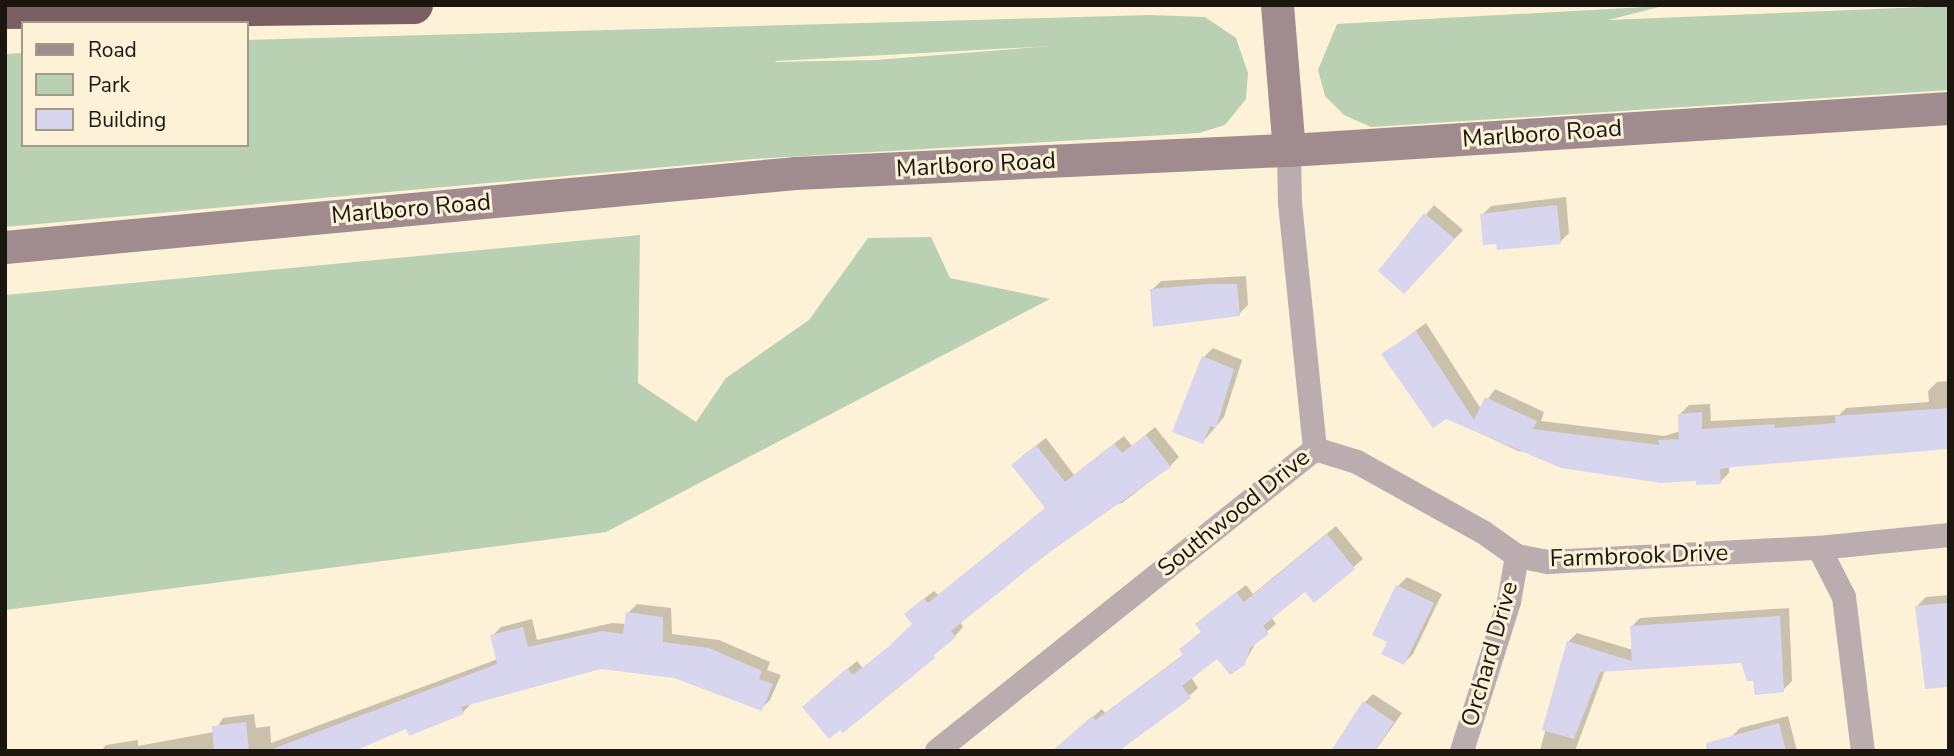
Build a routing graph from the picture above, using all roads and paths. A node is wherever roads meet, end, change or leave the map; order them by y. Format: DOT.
graph roads {
  1 [pos="414,5"];
  2 [pos="1277,5"];
  3 [pos="5,10"];
  4 [pos="1949,108"];
  5 [pos="1289,150"];
  6 [pos="5,247"];
  7 [pos="1315,449"];
  8 [pos="1949,535"];
  9 [pos="1819,548"];
  10 [pos="1517,556"];
  11 [pos="937,751"];
  12 [pos="1462,751"];
  13 [pos="1863,751"];
  1 -- 3 [label="highway"];
  2 -- 5 [label="street, Southwood Drive"];
  4 -- 5 [label="street, Marlboro Road"];
  5 -- 6 [label="street, Marlboro Road"];
  5 -- 7 [label="street, Southwood Drive"];
  7 -- 10 [label="street, Farmbrook Drive"];
  7 -- 11 [label="street, Southwood Drive"];
  8 -- 9 [label="street, Farmbrook Drive"];
  9 -- 10 [label="street, Farmbrook Drive"];
  9 -- 13 [label="street"];
  10 -- 12 [label="street, Orchard Drive"];
}
